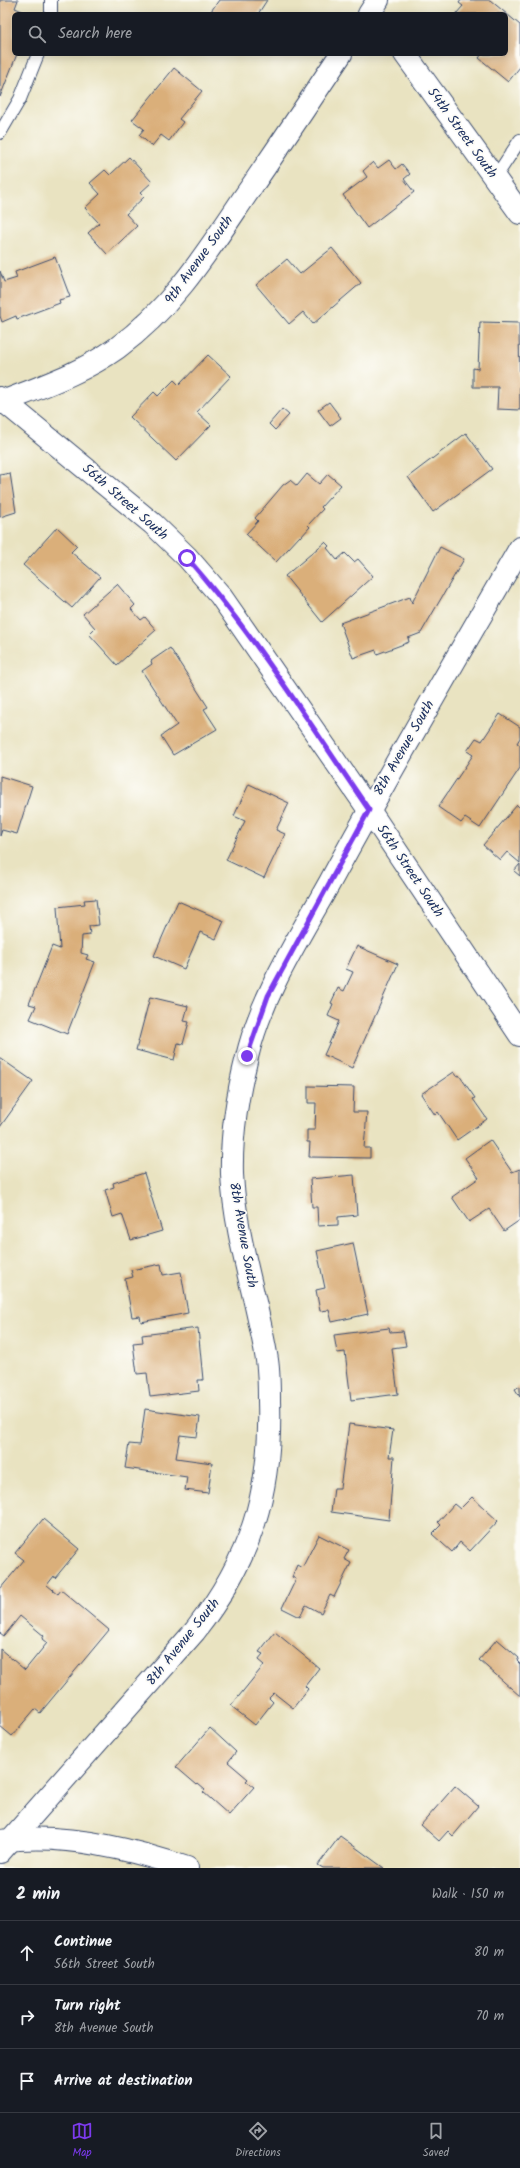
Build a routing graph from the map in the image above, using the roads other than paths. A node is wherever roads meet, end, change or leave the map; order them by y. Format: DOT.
graph roads {
  1 [pos="52,0"];
  2 [pos="51,12"];
  3 [pos="37,56"];
  4 [pos="341,56"];
  5 [pos="406,56"];
  6 [pos="0,133"];
  7 [pos="520,140"];
  8 [pos="495,178"];
  9 [pos="520,213"];
  10 [pos="1,401"];
  11 [pos="520,548"];
  12 [pos="369,810"];
  13 [pos="520,1035"];
  14 [pos="3,1845"];
  15 [pos="187,1868"];
  1 -- 2 [label="lane"];
  3 -- 6 [label="lane"];
  4 -- 10 [label="street, 9th Avenue South"];
  5 -- 8 [label="street, 54th Street South"];
  7 -- 8 [label="lane"];
  8 -- 9 [label="street, 54th Street South"];
  10 -- 12 [label="street, 56th Street South"];
  11 -- 12 [label="street, 8th Avenue South"];
  12 -- 13 [label="street, 56th Street South"];
  12 -- 14 [label="street, 8th Avenue South"];
  14 -- 15 [label="street"];
}
